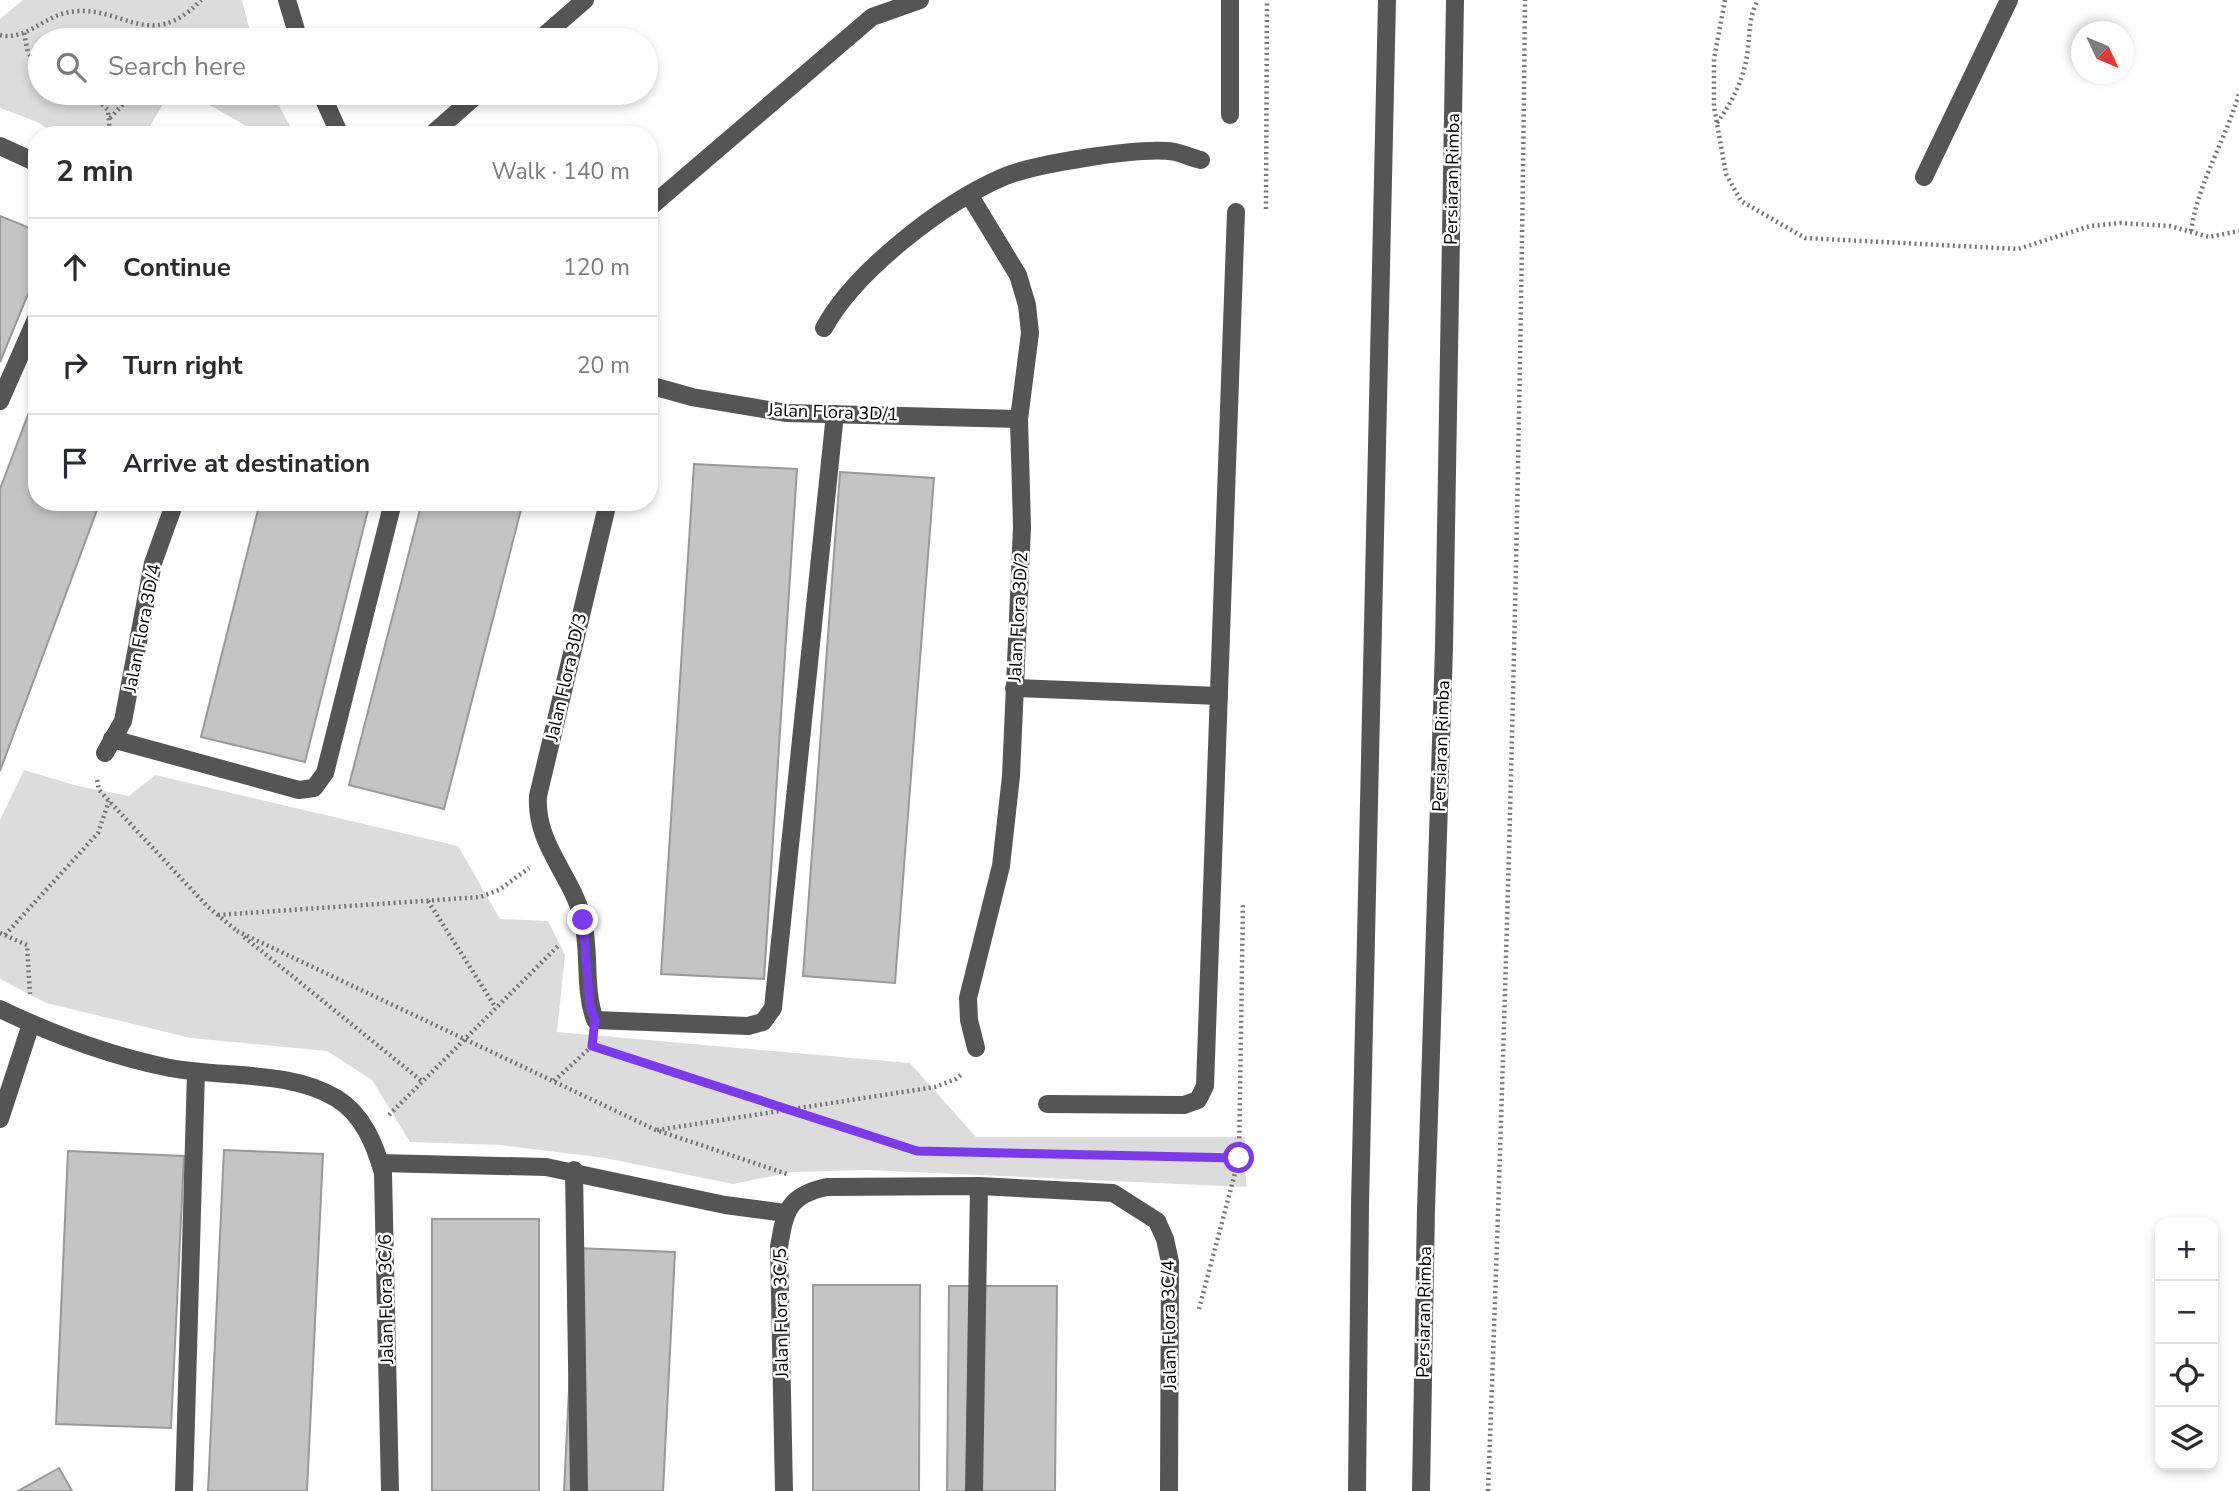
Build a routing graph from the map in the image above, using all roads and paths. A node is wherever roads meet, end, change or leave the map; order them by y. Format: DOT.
graph roads {
  1 [pos="201,0"];
  2 [pos="287,0"];
  3 [pos="585,0"];
  4 [pos="920,0"];
  5 [pos="1230,0"];
  6 [pos="1387,0"];
  7 [pos="1454,0"];
  8 [pos="1525,0"];
  9 [pos="1758,0"];
  10 [pos="2009,0"];
  11 [pos="34,28"];
  12 [pos="295,28"];
  13 [pos="553,28"];
  14 [pos="28,31"];
  15 [pos="24,33"];
  16 [pos="0,34"];
  17 [pos="28,54"];
  18 [pos="2239,94"];
  19 [pos="102,105"];
  20 [pos="122,105"];
  21 [pos="327,105"];
  22 [pos="465,105"];
  23 [pos="1230,115"];
  24 [pos="110,118"];
  25 [pos="1716,124"];
  26 [pos="110,126"];
  27 [pos="337,126"];
  28 [pos="441,126"];
  29 [pos="0,146"];
  30 [pos="28,159"];
  31 [pos="1201,160"];
  32 [pos="1924,177"];
  33 [pos="970,196"];
  34 [pos="658,200"];
  35 [pos="1236,212"];
  36 [pos="2191,231"];
  37 [pos="824,328"];
  38 [pos="28,337"];
  39 [pos="658,387"];
  40 [pos="0,401"];
  41 [pos="835,414"];
  42 [pos="1019,419"];
  43 [pos="172,511"];
  44 [pos="391,511"];
  45 [pos="606,511"];
  46 [pos="1014,688"];
  47 [pos="1219,696"];
  48 [pos="108,746"];
  49 [pos="109,802"];
  50 [pos="549,852"];
  51 [pos="428,901"];
  52 [pos="217,915"];
  53 [pos="583,920"];
  54 [pos="237,931"];
  55 [pos="2,934"];
  56 [pos="0,1009"];
  57 [pos="496,1009"];
  58 [pos="595,1020"];
  59 [pos="31,1024"];
  60 [pos="465,1039"];
  61 [pos="592,1046"];
  62 [pos="976,1048"];
  63 [pos="196,1072"];
  64 [pos="553,1081"];
  65 [pos="423,1082"];
  66 [pos="1047,1104"];
  67 [pos="788,1110"];
  68 [pos="0,1119"];
  69 [pos="656,1130"];
  70 [pos="369,1134"];
  71 [pos="1239,1158"];
  72 [pos="380,1163"];
  73 [pos="574,1170"];
  74 [pos="979,1186"];
  75 [pos="827,1187"];
  76 [pos="785,1213"];
  77 [pos="184,1491"];
  78 [pos="390,1491"];
  79 [pos="579,1491"];
  80 [pos="784,1491"];
  81 [pos="974,1491"];
  82 [pos="1169,1491"];
  83 [pos="1357,1491"];
  84 [pos="1421,1491"];
  85 [pos="1488,1491"];
  1 -- 11 [label="path"];
  2 -- 12 [label="street"];
  3 -- 13 [label="street"];
  4 -- 34 [label="street"];
  5 -- 23 [label="street"];
  6 -- 83 [label="street"];
  7 -- 84 [label="street, Persiaran Rimba"];
  8 -- 85 [label="path"];
  9 -- 25 [label="path"];
  10 -- 32 [label="street"];
  14 -- 15 [label="path"];
  15 -- 16 [label="path"];
  15 -- 17 [label="path"];
  18 -- 36 [label="path"];
  19 -- 24 [label="path"];
  20 -- 24 [label="path"];
  21 -- 27 [label="street"];
  22 -- 28 [label="street"];
  24 -- 26 [label="path"];
  29 -- 30 [label="street"];
  31 -- 33 [label="street"];
  33 -- 37 [label="street"];
  33 -- 42 [label="street, Jalan Flora 3D/2"];
  35 -- 47 [label="street"];
  38 -- 40 [label="street"];
  39 -- 41 [label="street, Jalan Flora 3D/1"];
  41 -- 42 [label="street, Jalan Flora 3D/1"];
  41 -- 58 [label="street"];
  42 -- 46 [label="street, Jalan Flora 3D/2"];
  43 -- 48 [label="street, Jalan Flora 3D/4"];
  44 -- 48 [label="street"];
  45 -- 50 [label="street, Jalan Flora 3D/3"];
  46 -- 47 [label="street"];
  46 -- 62 [label="street, Jalan Flora 3D/2"];
  47 -- 66 [label="street"];
  48 -- 49 [label="path"];
  49 -- 52 [label="path"];
  49 -- 55 [label="path"];
  50 -- 51 [label="path"];
  50 -- 53 [label="street, Jalan Flora 3D/3"];
  51 -- 52 [label="path"];
  51 -- 57 [label="path"];
  52 -- 54 [label="path"];
  53 -- 57 [label="path"];
  53 -- 58 [label="street, Jalan Flora 3D/3"];
  54 -- 60 [label="path"];
  54 -- 65 [label="path"];
  55 -- 59 [label="path"];
  56 -- 59 [label="street"];
  57 -- 60 [label="path"];
  58 -- 61 [label="path"];
  59 -- 63 [label="street"];
  59 -- 68 [label="street"];
  60 -- 64 [label="path"];
  60 -- 65 [label="path"];
  61 -- 64 [label="path"];
  61 -- 67 [label="path"];
  62 -- 67 [label="path"];
  63 -- 70 [label="street, Jalan Flora 3C/6"];
  63 -- 77 [label="street"];
  64 -- 69 [label="path"];
  65 -- 70 [label="path"];
  67 -- 69 [label="path"];
  67 -- 71 [label="path"];
  69 -- 75 [label="path"];
  70 -- 72 [label="street, Jalan Flora 3C/6"];
  72 -- 73 [label="street"];
  72 -- 78 [label="street, Jalan Flora 3C/6"];
  73 -- 76 [label="street"];
  73 -- 79 [label="street"];
  74 -- 75 [label="street"];
  74 -- 81 [label="street"];
  74 -- 82 [label="street, Jalan Flora 3C/4"];
  75 -- 76 [label="street"];
  76 -- 80 [label="street, Jalan Flora 3C/5"];
}
